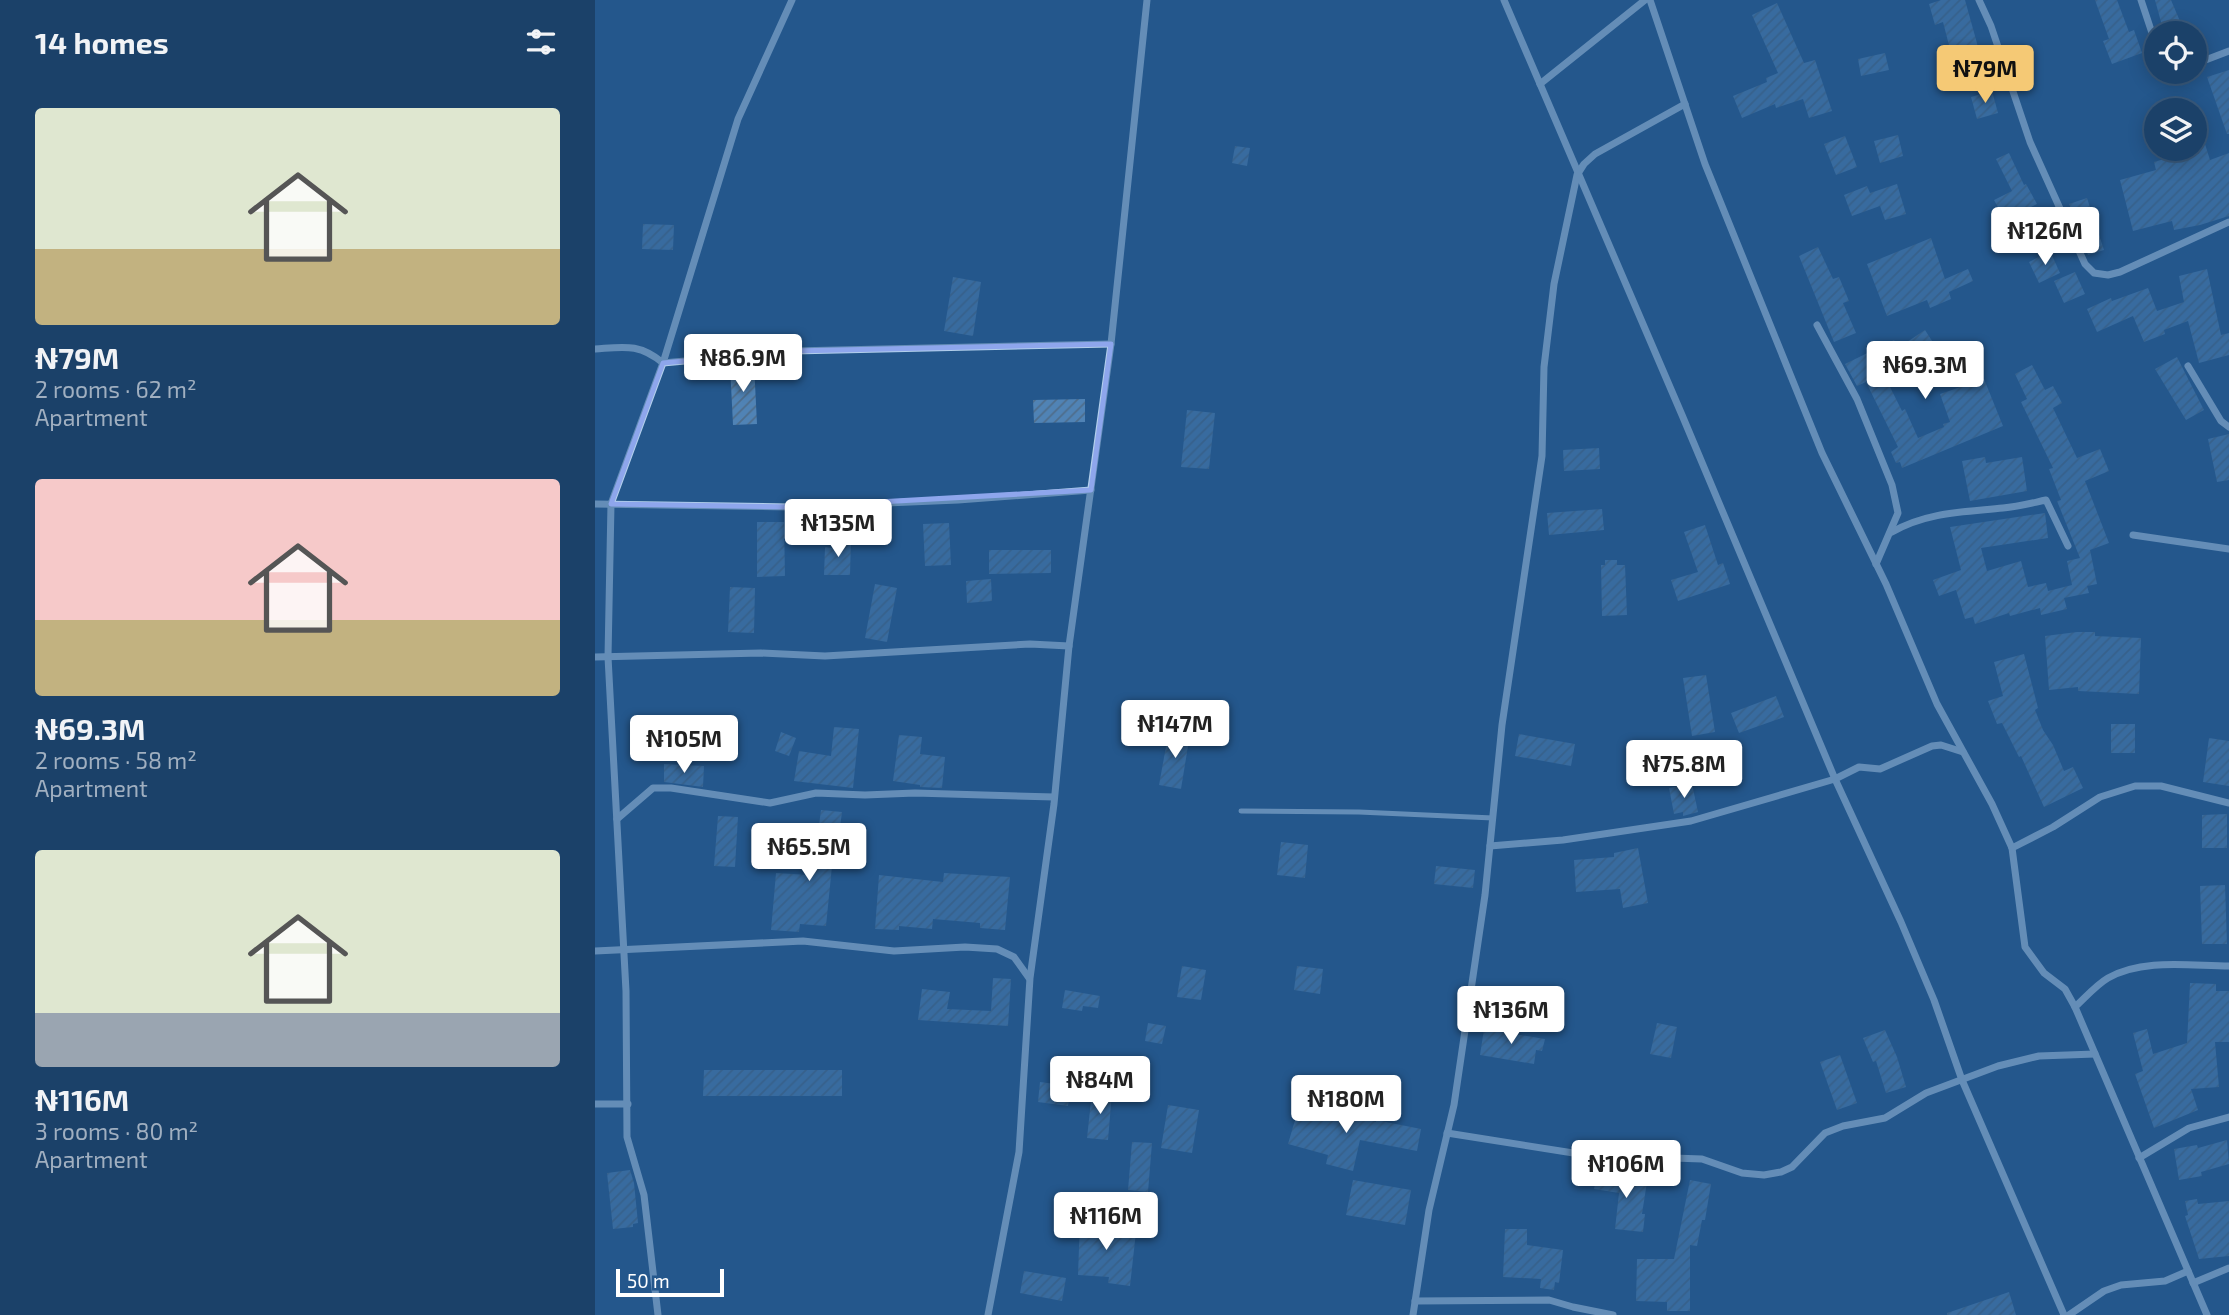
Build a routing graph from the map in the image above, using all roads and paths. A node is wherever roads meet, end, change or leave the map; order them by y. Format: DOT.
graph roads {
  1 [pos="792,0"];
  2 [pos="1147,0"];
  3 [pos="1504,0"];
  4 [pos="1647,0"];
  5 [pos="1979,0"];
  6 [pos="2141,0"];
  7 [pos="2148,21"];
  8 [pos="2229,51"];
  9 [pos="2207,59"];
  10 [pos="1539,84"];
  11 [pos="1685,104"];
  12 [pos="1577,175"];
  13 [pos="2229,222"];
  14 [pos="1817,326"];
  15 [pos="1111,344"];
  16 [pos="595,349"];
  17 [pos="663,363"];
  18 [pos="2188,366"];
  19 [pos="2229,427"];
  20 [pos="1091,489"];
  21 [pos="595,504"];
  22 [pos="611,504"];
  23 [pos="1891,532"];
  24 [pos="2133,535"];
  25 [pos="2068,545"];
  26 [pos="2229,549"];
  27 [pos="1876,564"];
  28 [pos="1069,646"];
  29 [pos="595,657"];
  30 [pos="608,657"];
  31 [pos="1963,752"];
  32 [pos="1835,779"];
  33 [pos="1054,797"];
  34 [pos="2229,803"];
  35 [pos="1241,811"];
  36 [pos="1493,818"];
  37 [pos="617,819"];
  38 [pos="1490,846"];
  39 [pos="2012,848"];
  40 [pos="624,949"];
  41 [pos="595,951"];
  42 [pos="2229,966"];
  43 [pos="1030,978"];
  44 [pos="2075,1007"];
  45 [pos="2095,1054"];
  46 [pos="1962,1080"];
  47 [pos="595,1104"];
  48 [pos="628,1104"];
  49 [pos="2229,1117"];
  50 [pos="1447,1133"];
  51 [pos="2139,1158"];
  52 [pos="2229,1268"];
  53 [pos="2189,1271"];
  54 [pos="2193,1283"];
  55 [pos="1415,1301"];
  56 [pos="658,1315"];
  57 [pos="988,1315"];
  58 [pos="1413,1315"];
  59 [pos="1613,1315"];
  60 [pos="2067,1315"];
  61 [pos="2207,1315"];
  1 -- 17 [label="street"];
  2 -- 15 [label="street"];
  3 -- 10 [label="street"];
  4 -- 10 [label="street"];
  4 -- 11 [label="street"];
  5 -- 13 [label="street"];
  6 -- 7 [label="street"];
  8 -- 9 [label="street"];
  10 -- 12 [label="street"];
  11 -- 12 [label="street"];
  11 -- 27 [label="street"];
  12 -- 32 [label="street"];
  12 -- 36 [label="street"];
  14 -- 23 [label="street"];
  15 -- 17 [label="street"];
  15 -- 20 [label="street"];
  16 -- 17 [label="street"];
  17 -- 22 [label="street"];
  18 -- 19 [label="street"];
  20 -- 22 [label="street"];
  20 -- 28 [label="street"];
  21 -- 22 [label="street"];
  22 -- 30 [label="street"];
  23 -- 25 [label="street"];
  23 -- 27 [label="street"];
  24 -- 26 [label="street"];
  27 -- 31 [label="street"];
  28 -- 30 [label="street"];
  28 -- 33 [label="street"];
  29 -- 30 [label="street"];
  30 -- 37 [label="street"];
  31 -- 32 [label="street"];
  31 -- 39 [label="street"];
  32 -- 38 [label="street"];
  32 -- 46 [label="street"];
  33 -- 37 [label="street"];
  33 -- 43 [label="street"];
  34 -- 39 [label="street"];
  35 -- 36 [label="lane"];
  36 -- 38 [label="street"];
  37 -- 40 [label="street"];
  38 -- 50 [label="street"];
  39 -- 44 [label="street"];
  40 -- 41 [label="street"];
  40 -- 43 [label="street"];
  40 -- 48 [label="street"];
  42 -- 44 [label="street"];
  43 -- 57 [label="street"];
  44 -- 45 [label="street"];
  45 -- 46 [label="street"];
  45 -- 51 [label="street"];
  46 -- 50 [label="street"];
  46 -- 60 [label="street"];
  47 -- 48 [label="street"];
  48 -- 56 [label="street"];
  49 -- 51 [label="street"];
  50 -- 55 [label="street"];
  51 -- 53 [label="street"];
  52 -- 54 [label="street"];
  53 -- 54 [label="street"];
  53 -- 60 [label="street"];
  54 -- 61 [label="street"];
  55 -- 58 [label="street"];
  55 -- 59 [label="street"];
}
